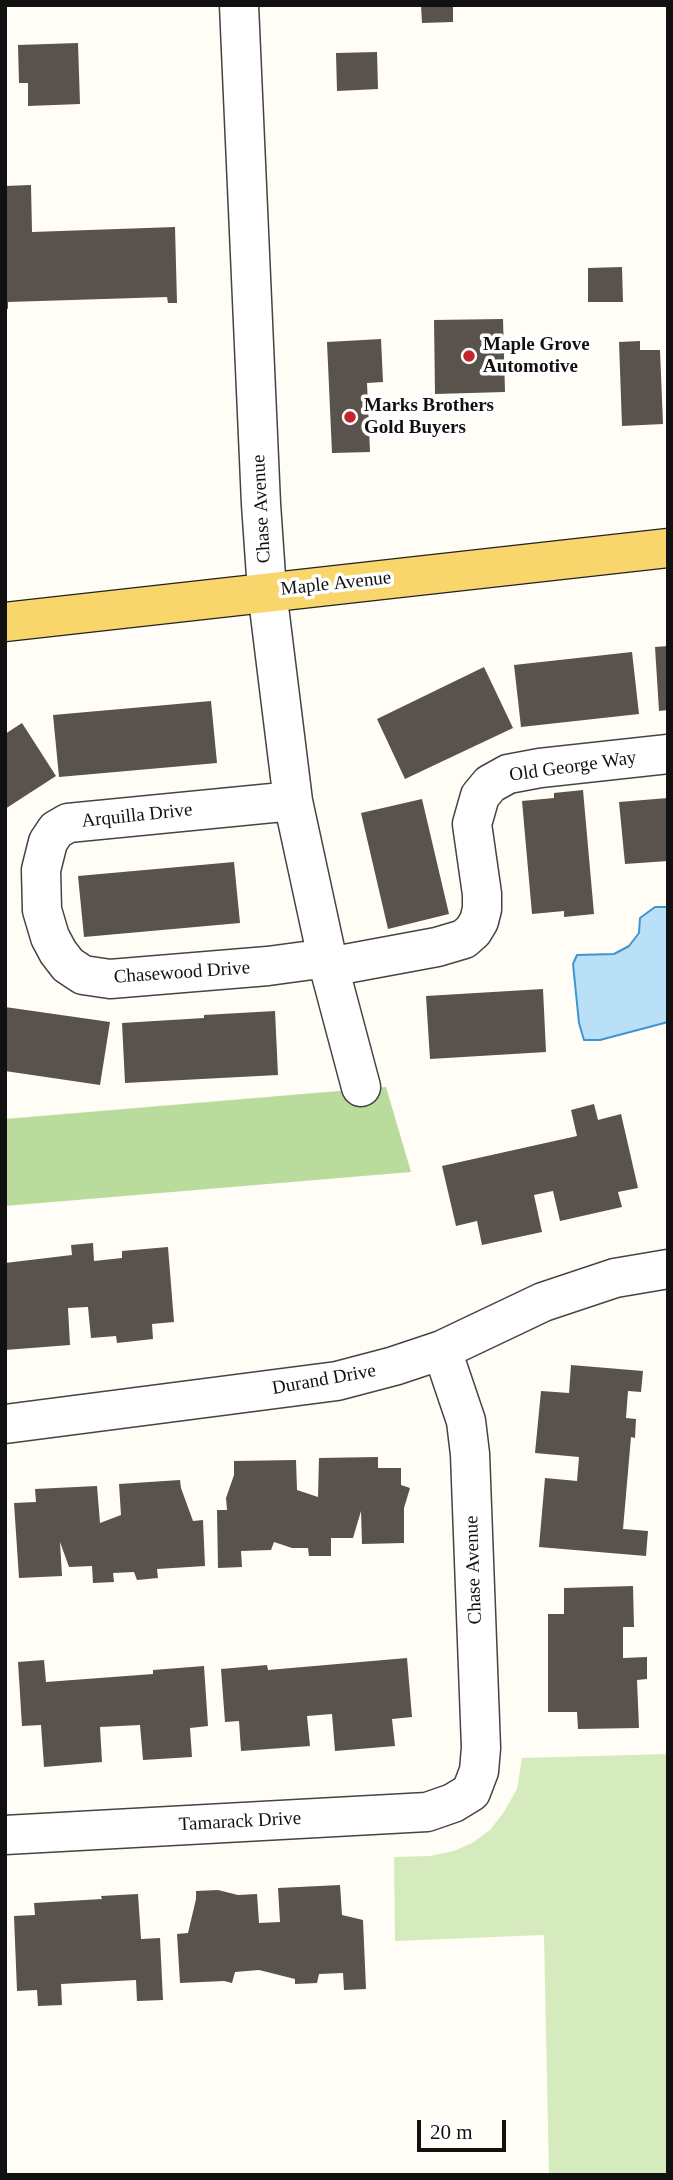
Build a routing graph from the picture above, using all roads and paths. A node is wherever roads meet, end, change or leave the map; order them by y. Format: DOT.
graph roads {
  1 [pos="239,5"];
  2 [pos="668,548"];
  3 [pos="267,592"];
  4 [pos="5,622"];
  5 [pos="668,754"];
  6 [pos="293,801"];
  7 [pos="42,900"];
  8 [pos="328,962"];
  9 [pos="361,1087"];
  10 [pos="668,1269"];
  11 [pos="442,1350"];
  12 [pos="5,1424"];
  13 [pos="471,1791"];
  14 [pos="5,1835"];
  1 -- 3 [label="street, Chase Avenue"];
  2 -- 3 [label="main road, Maple Avenue"];
  3 -- 4 [label="main road, Maple Avenue"];
  3 -- 6 [label="street, Chase Avenue"];
  5 -- 8 [label="street, Old George Way"];
  6 -- 7 [label="street, Arquilla Drive"];
  6 -- 8 [label="street, Chase Avenue"];
  7 -- 8 [label="street, Chasewood Drive"];
  8 -- 9 [label="street, Chase Avenue"];
  10 -- 11 [label="street, Durand Drive"];
  11 -- 12 [label="street, Durand Drive"];
  11 -- 13 [label="street, Chase Avenue"];
  13 -- 14 [label="street, Tamarack Drive"];
}
